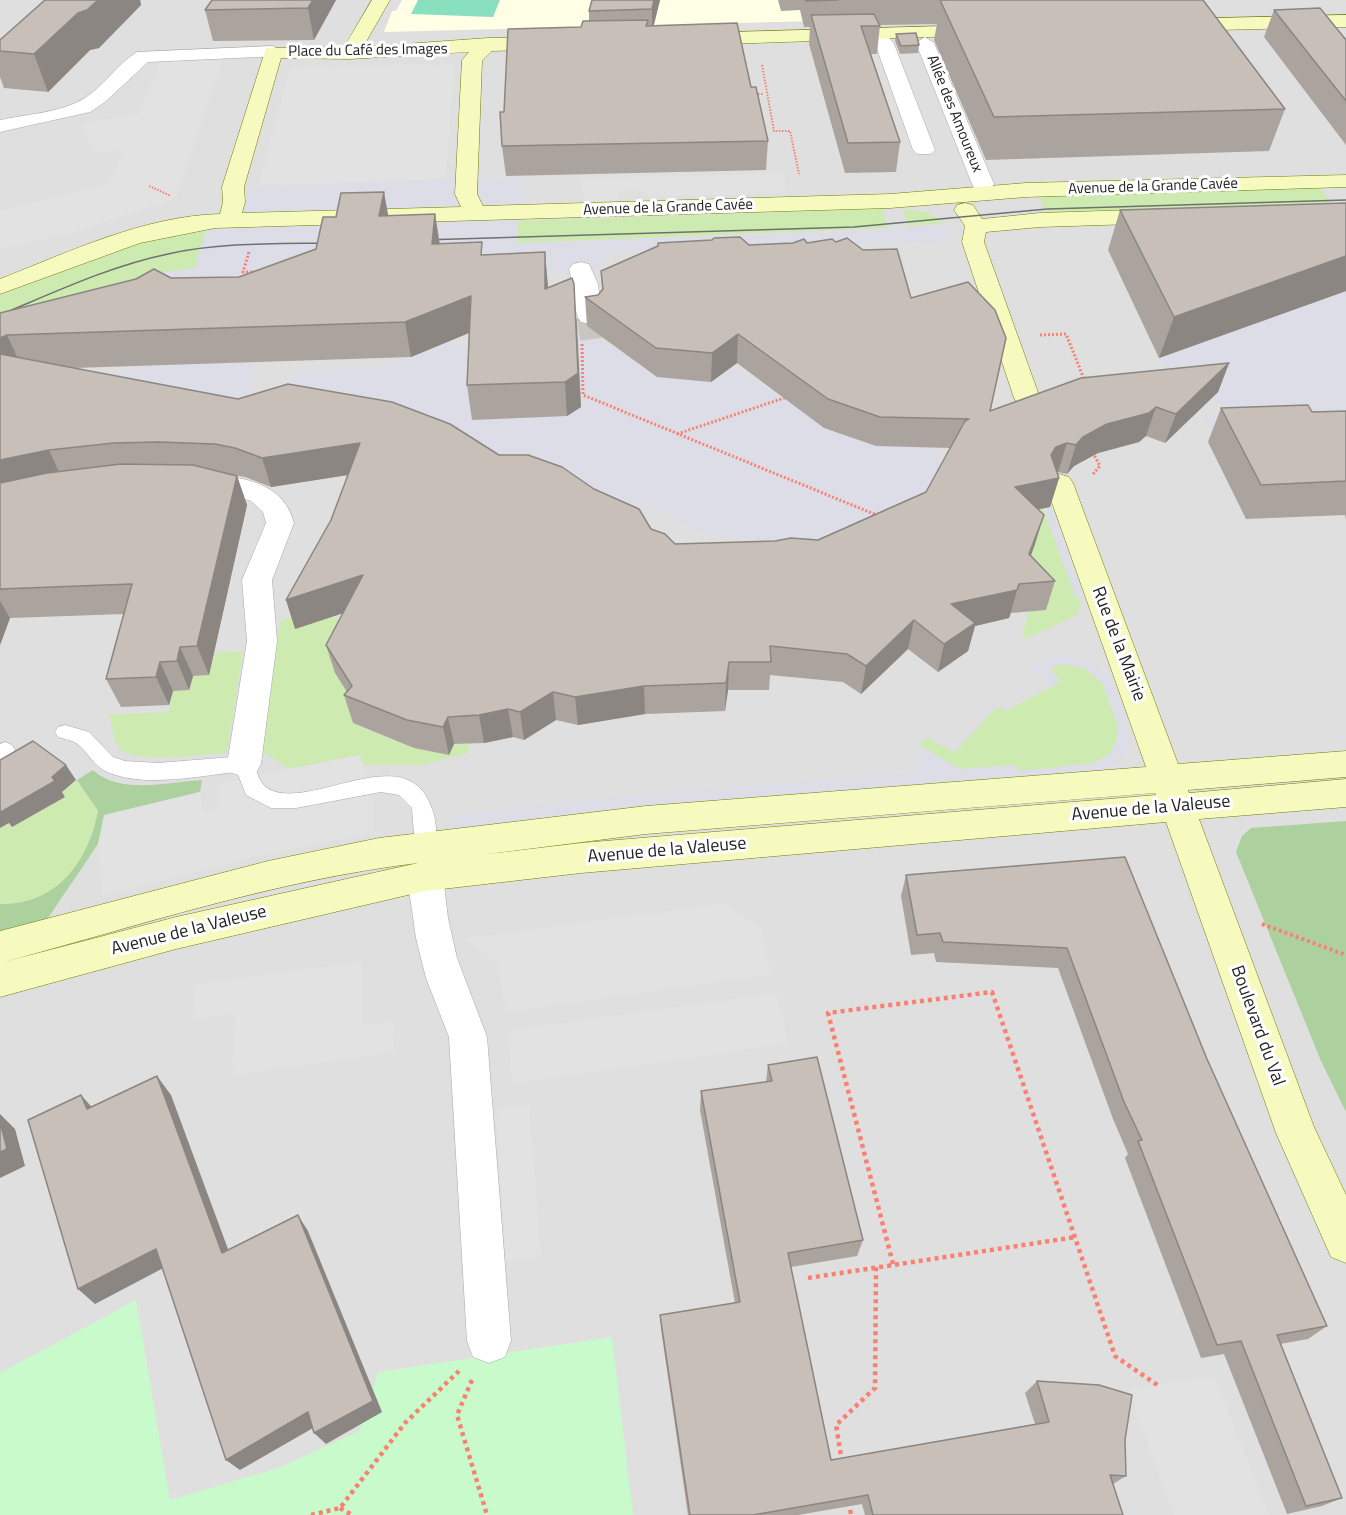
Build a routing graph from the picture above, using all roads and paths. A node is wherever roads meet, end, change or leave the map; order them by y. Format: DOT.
graph roads {
  1 [pos="381,0"];
  2 [pos="1346,21"];
  3 [pos="1158,26"];
  4 [pos="995,30"];
  5 [pos="682,39"];
  6 [pos="880,39"];
  7 [pos="575,42"];
  8 [pos="925,43"];
  9 [pos="273,52"];
  10 [pos="350,53"];
  11 [pos="465,55"];
  12 [pos="761,58"];
  13 [pos="743,94"];
  14 [pos="764,94"];
  15 [pos="0,126"];
  16 [pos="924,150"];
  17 [pos="236,178"];
  18 [pos="1346,181"];
  19 [pos="801,182"];
  20 [pos="982,184"];
  21 [pos="938,187"];
  22 [pos="475,214"];
  23 [pos="1185,215"];
  24 [pos="229,221"];
  25 [pos="175,225"];
  26 [pos="976,226"];
  27 [pos="249,253"];
  28 [pos="581,269"];
  29 [pos="267,271"];
  30 [pos="0,287"];
  31 [pos="590,317"];
  32 [pos="1034,335"];
  33 [pos="582,343"];
  34 [pos="1084,379"];
  35 [pos="793,394"];
  36 [pos="1027,398"];
  37 [pos="677,434"];
  38 [pos="1094,455"];
  39 [pos="1092,477"];
  40 [pos="170,483"];
  41 [pos="1059,483"];
  42 [pos="890,521"];
  43 [pos="65,732"];
  44 [pos="244,764"];
  45 [pos="1346,764"];
  46 [pos="1172,792"];
  47 [pos="1346,793"];
  48 [pos="425,862"];
  49 [pos="1256,922"];
  50 [pos="0,947"];
  51 [pos="1346,955"];
  52 [pos="0,980"];
  53 [pos="1076,1237"];
  54 [pos="1346,1242"];
  55 [pos="893,1264"];
  56 [pos="876,1267"];
  57 [pos="808,1278"];
  58 [pos="489,1341"];
  59 [pos="1159,1386"];
  60 [pos="843,1470"];
  61 [pos="847,1493"];
  62 [pos="340,1508"];
  63 [pos="311,1515"];
  64 [pos="352,1515"];
  65 [pos="487,1515"];
  66 [pos="851,1515"];
  1 -- 10 [label="street"];
  2 -- 3 [label="street"];
  4 -- 5 [label="street"];
  6 -- 16 [label="street"];
  7 -- 11 [label="street, Place du Café des Images"];
  8 -- 20 [label="street, Allée des Amoureux"];
  9 -- 10 [label="street, Place du Café des Images"];
  9 -- 15 [label="street"];
  9 -- 17 [label="street, Place du Café des Images"];
  10 -- 11 [label="street, Place du Café des Images"];
  11 -- 22 [label="street, Place du Café des Images"];
  12 -- 19 [label="path"];
  13 -- 14 [label="path"];
  17 -- 24 [label="street, Place du Café des Images"];
  17 -- 25 [label="street"];
  18 -- 21 [label="street, Avenue de la Grande Cavée"];
  21 -- 22 [label="street, Avenue de la Grande Cavée"];
  21 -- 26 [label="street"];
  22 -- 24 [label="street, Avenue de la Grande Cavée"];
  23 -- 26 [label="street, Avenue de la Grande Cavée"];
  24 -- 25 [label="street, Avenue de la Grande Cavée"];
  25 -- 30 [label="street, Avenue de la Grande Cavée"];
  26 -- 36 [label="street"];
  27 -- 29 [label="path"];
  28 -- 31 [label="street"];
  32 -- 34 [label="path"];
  33 -- 37 [label="path"];
  35 -- 37 [label="path"];
  37 -- 42 [label="path"];
  38 -- 39 [label="path"];
  40 -- 44 [label="street"];
  41 -- 46 [label="street, Rue de la Mairie"];
  43 -- 44 [label="lane"];
  44 -- 48 [label="lane"];
  45 -- 46 [label="street, Avenue de la Valeuse"];
  46 -- 47 [label="street, Avenue de la Valeuse"];
  46 -- 48 [label="street, Avenue de la Valeuse"];
  46 -- 54 [label="street, Boulevard du Val"];
  48 -- 50 [label="street, Avenue de la Valeuse"];
  48 -- 52 [label="street, Avenue de la Valeuse"];
  48 -- 58 [label="street"];
  49 -- 51 [label="path"];
  53 -- 55 [label="path"];
  53 -- 55 [label="path"];
  53 -- 59 [label="path"];
  55 -- 56 [label="path"];
  56 -- 57 [label="path"];
  56 -- 60 [label="path"];
  58 -- 62 [label="path"];
  58 -- 65 [label="path"];
  61 -- 66 [label="path"];
  62 -- 63 [label="path"];
  62 -- 64 [label="path"];
}
